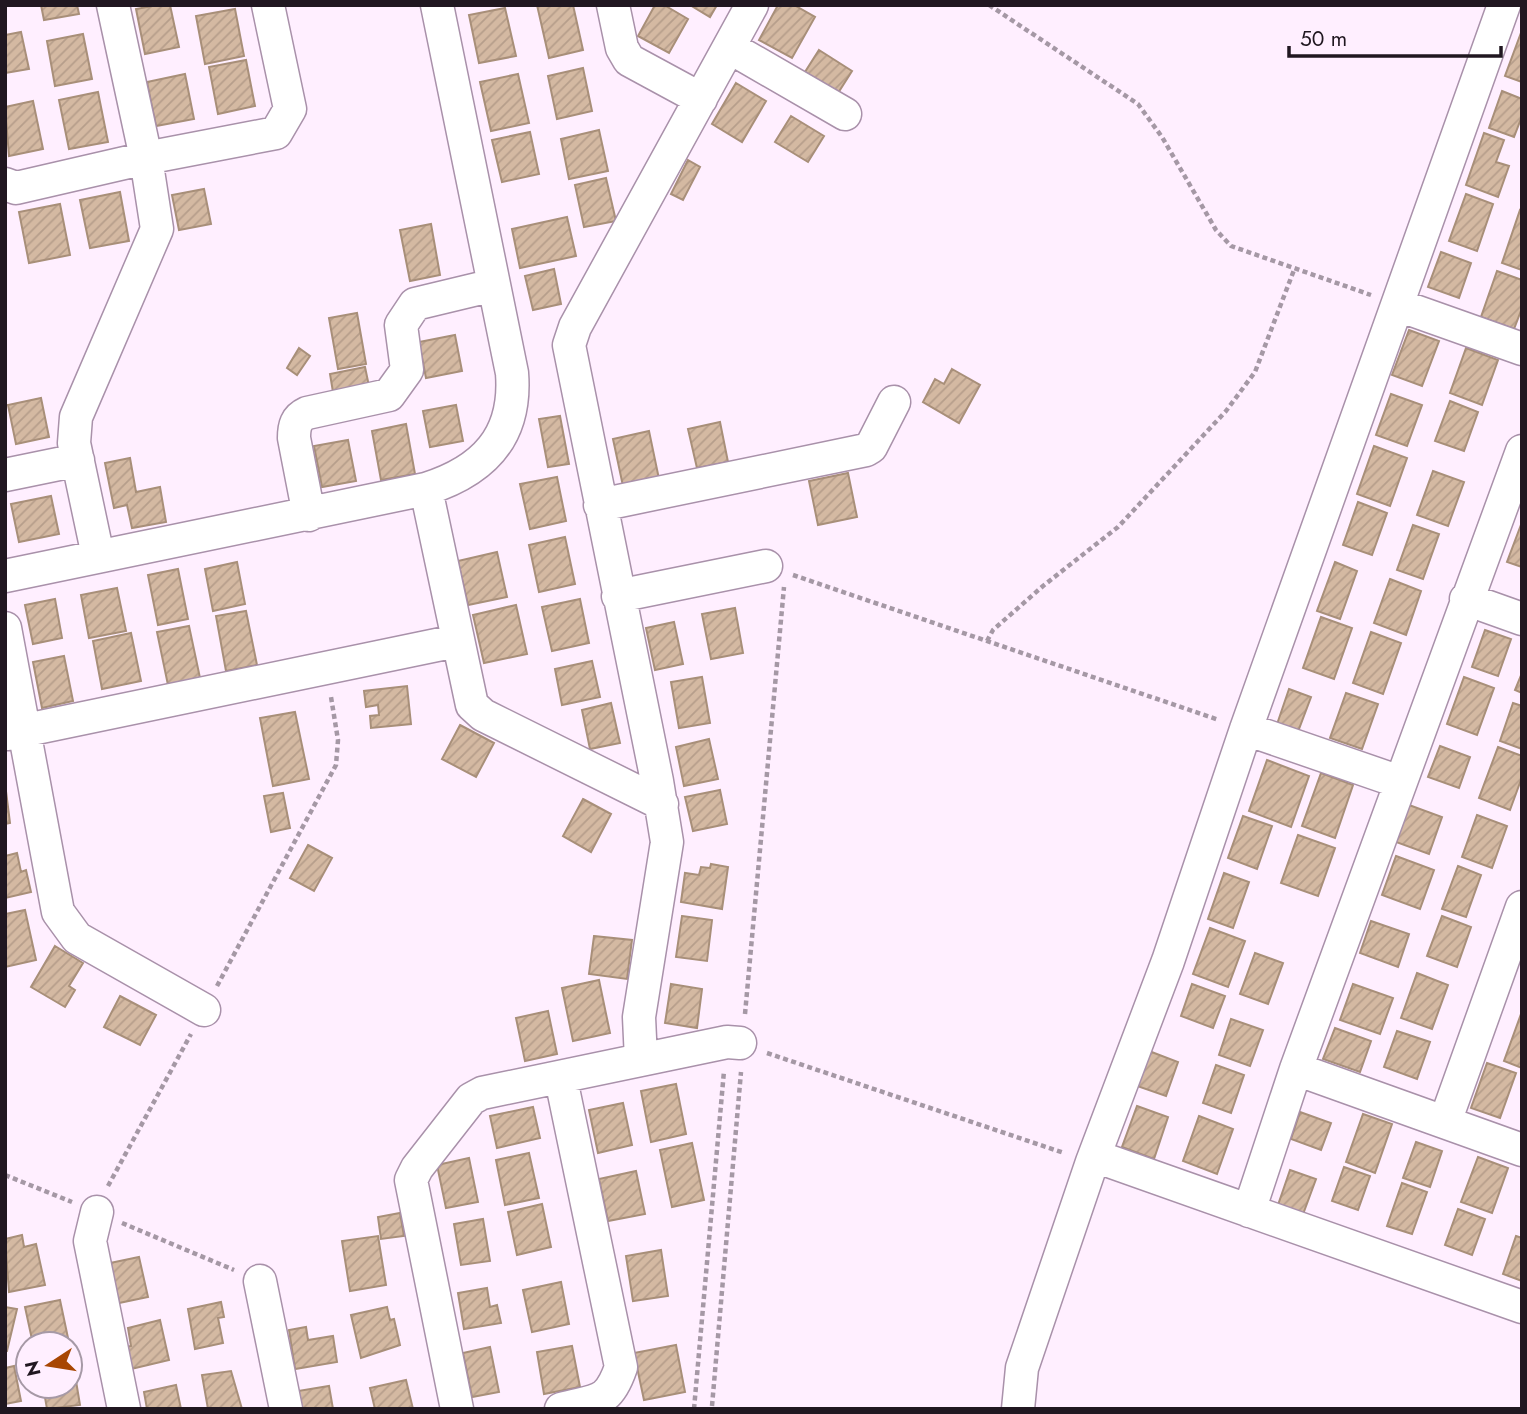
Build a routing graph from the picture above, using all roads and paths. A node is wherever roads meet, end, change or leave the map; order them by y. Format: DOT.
graph roads {
  1 [pos="113,5"];
  2 [pos="268,5"];
  3 [pos="437,5"];
  4 [pos="613,5"];
  5 [pos="752,5"];
  6 [pos="989,5"];
  7 [pos="1504,5"];
  8 [pos="729,47"];
  9 [pos="701,99"];
  10 [pos="845,114"];
  11 [pos="146,158"];
  12 [pos="5,184"];
  13 [pos="1294,270"];
  14 [pos="494,285"];
  15 [pos="1398,305"];
  16 [pos="1522,349"];
  17 [pos="894,402"];
  18 [pos="1522,451"];
  19 [pos="78,460"];
  20 [pos="5,475"];
  21 [pos="426,489"];
  22 [pos="600,505"];
  23 [pos="309,515"];
  24 [pos="97,556"];
  25 [pos="776,569"];
  26 [pos="5,576"];
  27 [pos="618,596"];
  28 [pos="1466,599"];
  29 [pos="1522,619"];
  30 [pos="5,628"];
  31 [pos="987,641"];
  32 [pos="456,642"];
  33 [pos="325,669"];
  34 [pos="1246,729"];
  35 [pos="16,732"];
  36 [pos="1400,782"];
  37 [pos="662,804"];
  38 [pos="1522,907"];
  39 [pos="204,1010"];
  40 [pos="737,1043"];
  41 [pos="641,1059"];
  42 [pos="1296,1069"];
  43 [pos="561,1079"];
  44 [pos="1445,1122"];
  45 [pos="1522,1150"];
  46 [pos="1092,1163"];
  47 [pos="5,1175"];
  48 [pos="1249,1211"];
  49 [pos="97,1212"];
  50 [pos="260,1281"];
  51 [pos="1522,1307"];
  52 [pos="712,1406"];
  53 [pos="124,1409"];
  54 [pos="286,1409"];
  55 [pos="457,1409"];
  56 [pos="561,1409"];
  57 [pos="694,1409"];
  58 [pos="1018,1409"];
  1 -- 11 [label="street"];
  2 -- 11 [label="street"];
  3 -- 14 [label="street"];
  4 -- 9 [label="street"];
  5 -- 8 [label="street"];
  6 -- 13 [label="path"];
  7 -- 15 [label="street"];
  8 -- 9 [label="street"];
  8 -- 10 [label="street"];
  9 -- 22 [label="street"];
  11 -- 12 [label="street"];
  11 -- 19 [label="street"];
  13 -- 15 [label="path"];
  13 -- 31 [label="path"];
  14 -- 21 [label="street"];
  14 -- 23 [label="street"];
  15 -- 16 [label="street"];
  15 -- 34 [label="street"];
  17 -- 22 [label="street"];
  18 -- 28 [label="street"];
  19 -- 20 [label="street"];
  19 -- 24 [label="street"];
  21 -- 23 [label="street"];
  21 -- 32 [label="street"];
  22 -- 27 [label="street"];
  23 -- 24 [label="street"];
  24 -- 26 [label="street"];
  25 -- 27 [label="street"];
  25 -- 31 [label="path"];
  25 -- 40 [label="path"];
  27 -- 37 [label="street"];
  28 -- 29 [label="street"];
  28 -- 36 [label="street"];
  30 -- 35 [label="street"];
  31 -- 34 [label="path"];
  32 -- 33 [label="street"];
  32 -- 37 [label="street"];
  33 -- 35 [label="street"];
  33 -- 39 [label="path"];
  34 -- 36 [label="street"];
  34 -- 46 [label="street"];
  35 -- 39 [label="street"];
  36 -- 42 [label="street"];
  37 -- 41 [label="street"];
  38 -- 44 [label="street"];
  39 -- 49 [label="path"];
  40 -- 41 [label="street"];
  40 -- 46 [label="path"];
  40 -- 52 [label="path"];
  40 -- 57 [label="path"];
  41 -- 43 [label="street"];
  42 -- 44 [label="street"];
  42 -- 48 [label="street"];
  43 -- 55 [label="street"];
  43 -- 56 [label="street"];
  44 -- 45 [label="street"];
  46 -- 48 [label="street"];
  46 -- 58 [label="street"];
  47 -- 49 [label="path"];
  48 -- 51 [label="street"];
  49 -- 50 [label="path"];
  49 -- 53 [label="street"];
  50 -- 54 [label="street"];
}
